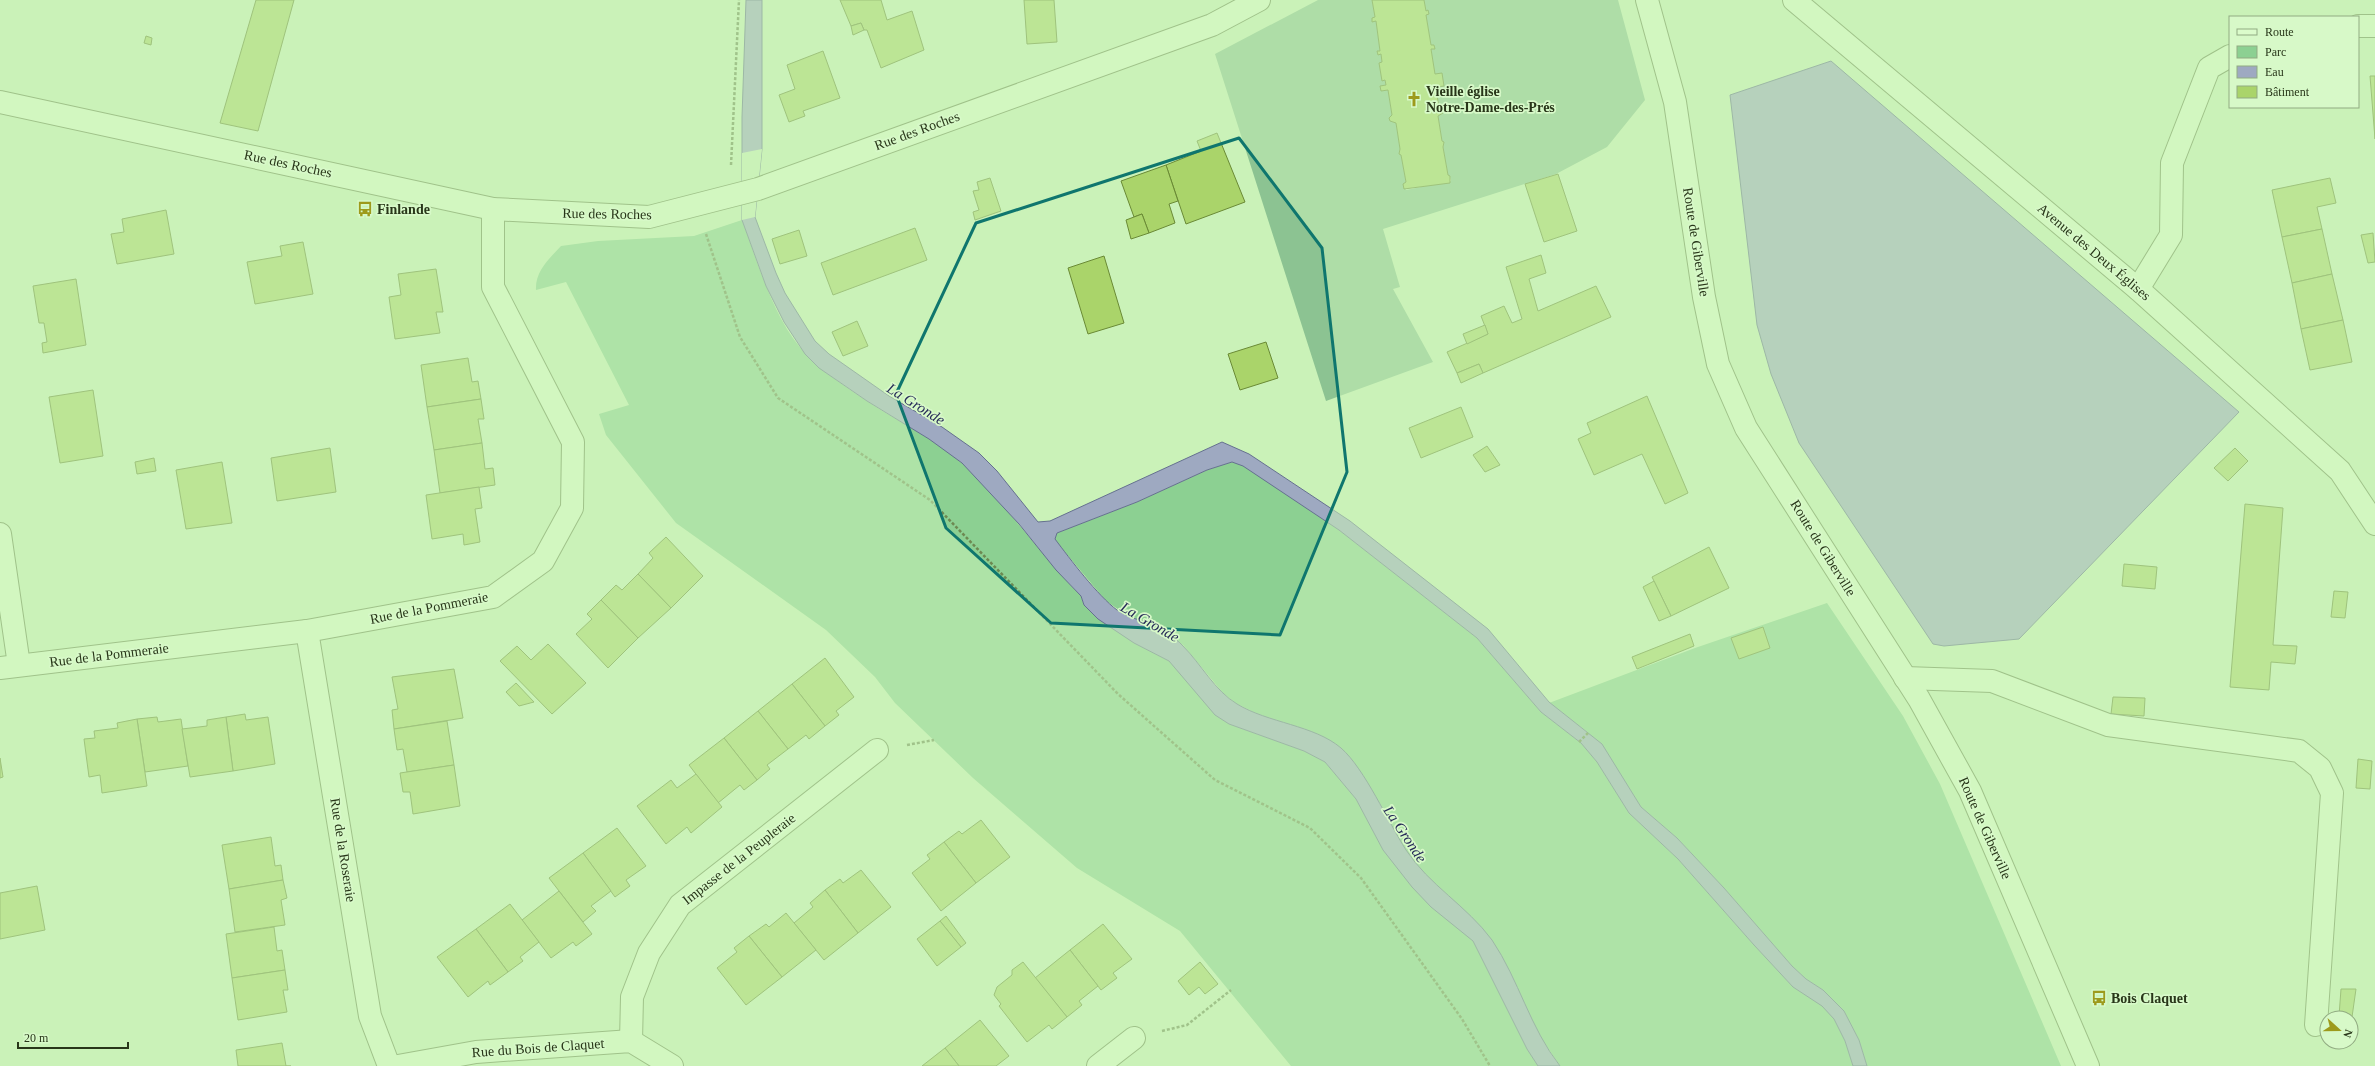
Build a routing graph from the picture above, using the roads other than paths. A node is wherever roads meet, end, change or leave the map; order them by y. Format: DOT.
graph roads {
  1 [pos="1259,0"];
  2 [pos="1647,0"];
  3 [pos="1794,0"];
  4 [pos="2359,26"];
  5 [pos="2375,26"];
  6 [pos="2229,57"];
  7 [pos="0,102"];
  8 [pos="493,209"];
  9 [pos="2138,289"];
  10 [pos="2375,524"];
  11 [pos="0,534"];
  12 [pos="308,631"];
  13 [pos="10,667"];
  14 [pos="1905,678"];
  15 [pos="877,750"];
  16 [pos="2316,1025"];
  17 [pos="1134,1038"];
  18 [pos="631,1041"];
  19 [pos="389,1066"];
  20 [pos="398,1066"];
  21 [pos="672,1066"];
  22 [pos="1098,1066"];
  23 [pos="2088,1066"];
  1 -- 8 [label="street, Rue des Roches"];
  2 -- 14 [label="street, Route de Giberville"];
  3 -- 9 [label="street, Avenue des Deux Églises"];
  4 -- 5 [label="street"];
  6 -- 9 [label="street"];
  7 -- 8 [label="street, Rue des Roches"];
  8 -- 12 [label="street, Rue de la Pommeraie"];
  9 -- 10 [label="street, Avenue des Deux Églises"];
  11 -- 13 [label="street"];
  12 -- 13 [label="street, Rue de la Pommeraie"];
  12 -- 19 [label="street, Rue de la Roseraie"];
  14 -- 16 [label="street"];
  14 -- 23 [label="street, Route de Giberville"];
  15 -- 18 [label="street, Impasse de la Peupleraie"];
  17 -- 22 [label="street"];
  18 -- 20 [label="street, Rue du Bois de Claquet"];
  18 -- 21 [label="street"];
}
